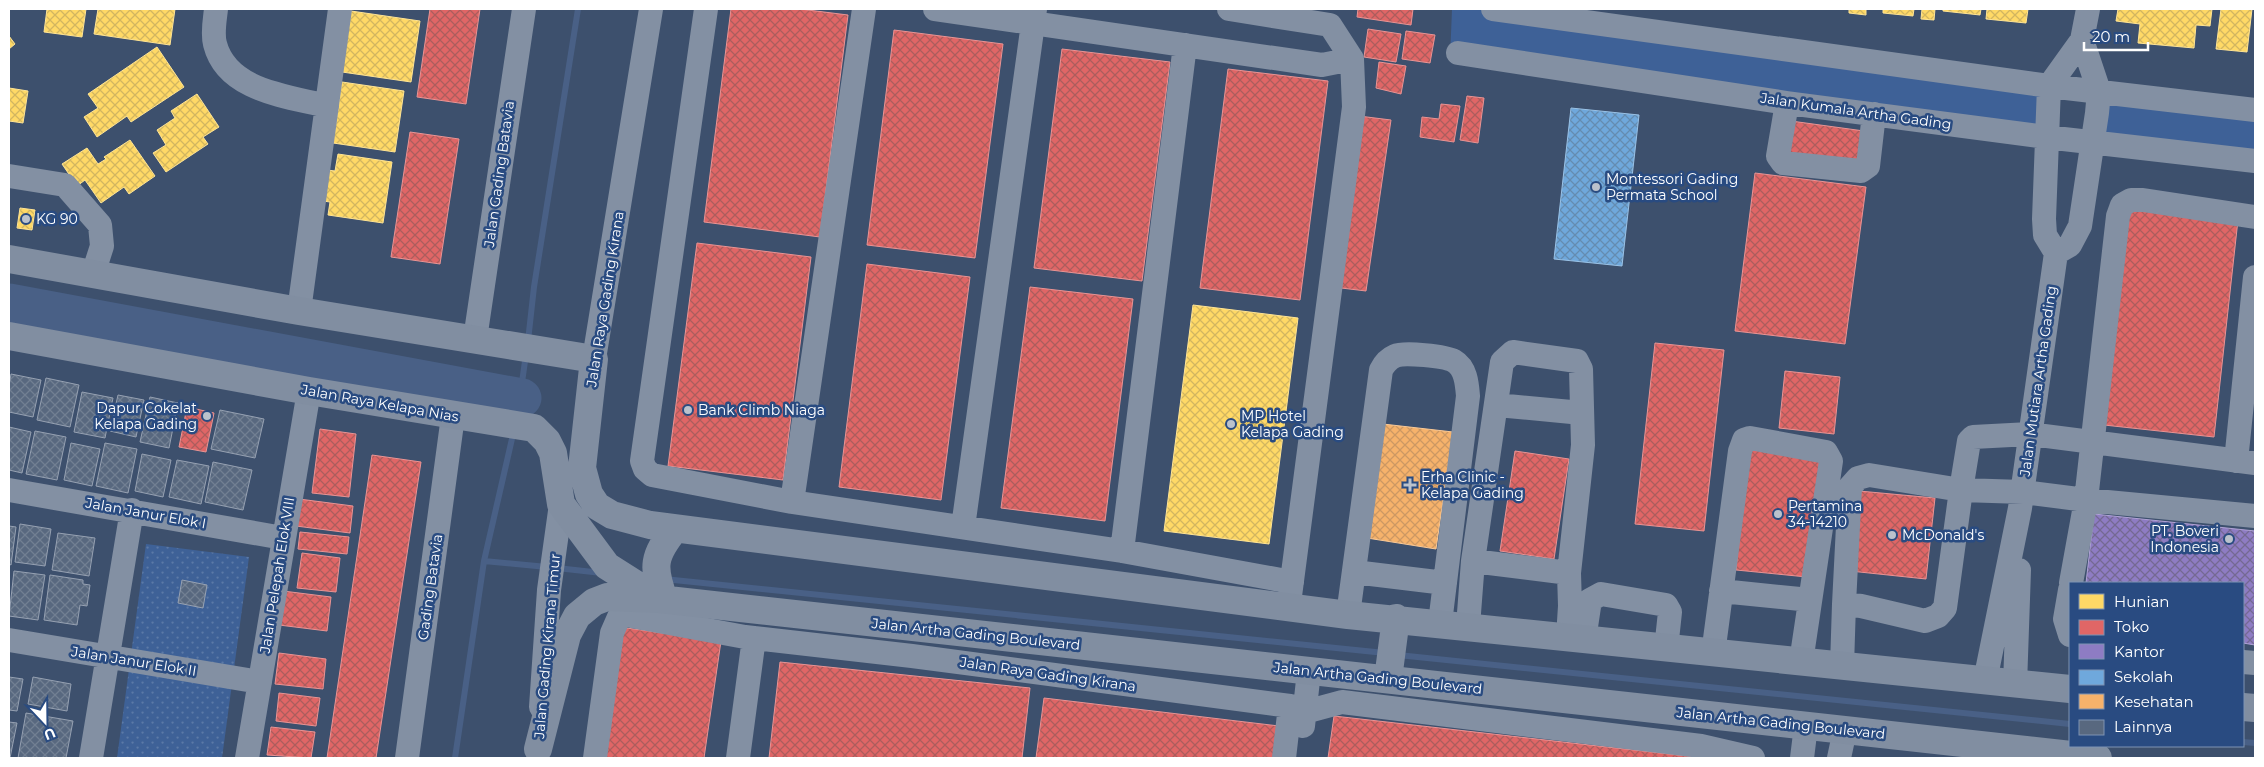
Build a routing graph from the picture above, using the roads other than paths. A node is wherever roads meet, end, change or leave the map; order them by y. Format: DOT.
graph roads {
  1 [pos="216,9"];
  2 [pos="340,9"];
  3 [pos="524,9"];
  4 [pos="651,9"];
  5 [pos="706,9"];
  6 [pos="864,9"];
  7 [pos="935,9"];
  8 [pos="1229,9"];
  9 [pos="1493,9"];
  10 [pos="2088,9"];
  11 [pos="1034,16"];
  12 [pos="1331,17"];
  13 [pos="1659,19"];
  14 [pos="2082,40"];
  15 [pos="1185,45"];
  16 [pos="1458,52"];
  17 [pos="1352,58"];
  18 [pos="1322,64"];
  19 [pos="2049,86"];
  20 [pos="2099,91"];
  21 [pos="1787,102"];
  22 [pos="327,106"];
  23 [pos="2255,110"];
  24 [pos="1874,114"];
  25 [pos="2046,137"];
  26 [pos="2092,142"];
  27 [pos="2255,161"];
  28 [pos="9,176"];
  29 [pos="2255,217"];
  30 [pos="2056,253"];
  31 [pos="9,259"];
  32 [pos="93,274"];
  33 [pos="2255,276"];
  34 [pos="299,311"];
  35 [pos="9,336"];
  36 [pos="481,340"];
  37 [pos="594,359"];
  38 [pos="309,391"];
  39 [pos="1497,405"];
  40 [pos="1582,413"];
  41 [pos="460,417"];
  42 [pos="2030,434"];
  43 [pos="2093,442"];
  44 [pos="2246,462"];
  45 [pos="9,490"];
  46 [pos="1961,490"];
  47 [pos="2021,500"];
  48 [pos="2086,500"];
  49 [pos="792,502"];
  50 [pos="561,504"];
  51 [pos="132,510"];
  52 [pos="2255,516"];
  53 [pos="963,527"];
  54 [pos="672,533"];
  55 [pos="283,538"];
  56 [pos="1122,551"];
  57 [pos="1473,561"];
  58 [pos="1354,572"];
  59 [pos="1569,574"];
  60 [pos="2071,582"];
  61 [pos="1445,583"];
  62 [pos="648,589"];
  63 [pos="1721,591"];
  64 [pos="1290,595"];
  65 [pos="2069,596"];
  66 [pos="1810,600"];
  67 [pos="1844,604"];
  68 [pos="758,610"];
  69 [pos="1348,615"];
  70 [pos="1440,623"];
  71 [pos="1395,626"];
  72 [pos="1468,626"];
  73 [pos="2069,632"];
  74 [pos="754,638"];
  75 [pos="1576,639"];
  76 [pos="9,640"];
  77 [pos="1666,649"];
  78 [pos="1713,654"];
  79 [pos="109,657"];
  80 [pos="1801,662"];
  81 [pos="1842,666"];
  82 [pos="1310,671"];
  83 [pos="1389,673"];
  84 [pos="1985,681"];
  85 [pos="260,682"];
  86 [pos="2015,685"];
  87 [pos="2069,689"];
  88 [pos="1305,712"];
  89 [pos="1806,726"];
  90 [pos="1845,730"];
  91 [pos="537,754"];
  92 [pos="91,758"];
  93 [pos="247,758"];
  94 [pos="407,758"];
  95 [pos="595,758"];
  96 [pos="738,758"];
  97 [pos="1284,758"];
  98 [pos="1300,758"];
  99 [pos="1753,758"];
  100 [pos="1802,758"];
  101 [pos="1839,758"];
  102 [pos="2098,758"];
  1 -- 22 [label="street"];
  2 -- 22 [label="street"];
  3 -- 36 [label="street, Jalan Gading Batavia"];
  4 -- 37 [label="street, Jalan Raya Gading Kirana"];
  5 -- 49 [label="street"];
  6 -- 49 [label="street"];
  7 -- 11 [label="street"];
  8 -- 12 [label="street"];
  9 -- 13 [label="street"];
  10 -- 14 [label="street"];
  11 -- 15 [label="street"];
  11 -- 53 [label="street"];
  12 -- 17 [label="street"];
  12 -- 18 [label="street"];
  13 -- 19 [label="street"];
  14 -- 19 [label="street"];
  14 -- 20 [label="street"];
  15 -- 18 [label="street"];
  15 -- 56 [label="street"];
  16 -- 21 [label="street, Jalan Kumala Artha Gading"];
  17 -- 18 [label="street"];
  17 -- 64 [label="street"];
  19 -- 20 [label="street"];
  19 -- 25 [label="street"];
  20 -- 23 [label="street"];
  20 -- 26 [label="street"];
  21 -- 24 [label="street, Jalan Kumala Artha Gading"];
  21 -- 24 [label="street"];
  22 -- 34 [label="street"];
  24 -- 25 [label="street, Jalan Kumala Artha Gading"];
  25 -- 26 [label="street, Jalan Kumala Artha Gading"];
  25 -- 30 [label="street"];
  26 -- 27 [label="street, Jalan Kumala Artha Gading"];
  26 -- 30 [label="street"];
  28 -- 32 [label="street"];
  29 -- 43 [label="street"];
  30 -- 42 [label="street, Jalan Mutiara Artha Gading"];
  31 -- 32 [label="main road"];
  32 -- 34 [label="main road"];
  33 -- 44 [label="street"];
  34 -- 36 [label="main road"];
  35 -- 38 [label="main road, Jalan Raya Kelapa Nias"];
  36 -- 37 [label="main road"];
  37 -- 54 [label="main road, Jalan Raya Gading Kirana"];
  38 -- 41 [label="main road, Jalan Raya Kelapa Nias"];
  38 -- 55 [label="street, Jalan Pelepah Elok VIII"];
  39 -- 40 [label="street"];
  39 -- 40 [label="street"];
  39 -- 57 [label="street"];
  40 -- 59 [label="street"];
  41 -- 50 [label="main road, Jalan Raya Kelapa Nias"];
  41 -- 94 [label="street, Gading Batavia"];
  42 -- 43 [label="street"];
  42 -- 46 [label="street"];
  42 -- 47 [label="street, Jalan Mutiara Artha Gading"];
  43 -- 44 [label="street"];
  43 -- 48 [label="street"];
  45 -- 51 [label="street, Jalan Janur Elok I"];
  46 -- 47 [label="street"];
  46 -- 67 [label="street"];
  46 -- 67 [label="street"];
  47 -- 48 [label="street"];
  47 -- 84 [label="street, Jalan Mutiara Artha Gading"];
  47 -- 86 [label="street, Jalan Mutiara Artha Gading"];
  48 -- 52 [label="street"];
  48 -- 60 [label="street"];
  49 -- 53 [label="street"];
  50 -- 62 [label="main road, Jalan Raya Kelapa Nias"];
  50 -- 91 [label="street, Jalan Gading Kirana Timur"];
  51 -- 55 [label="street, Jalan Janur Elok I"];
  51 -- 79 [label="street"];
  53 -- 56 [label="street"];
  54 -- 62 [label="main road"];
  54 -- 64 [label="main road"];
  55 -- 85 [label="street, Jalan Pelepah Elok VIII"];
  56 -- 64 [label="street"];
  57 -- 59 [label="street"];
  57 -- 72 [label="street"];
  58 -- 61 [label="street"];
  58 -- 61 [label="street"];
  58 -- 69 [label="street"];
  59 -- 75 [label="street"];
  61 -- 70 [label="street"];
  62 -- 68 [label="main road, Jalan Artha Gading Boulevard"];
  62 -- 91 [label="main road, Jalan Artha Gading Boulevard"];
  63 -- 66 [label="street"];
  63 -- 66 [label="street"];
  63 -- 78 [label="street"];
  64 -- 69 [label="main road"];
  65 -- 73 [label="street"];
  66 -- 80 [label="street"];
  67 -- 81 [label="street"];
  68 -- 74 [label="street"];
  68 -- 82 [label="main road, Jalan Artha Gading Boulevard"];
  69 -- 71 [label="main road"];
  70 -- 71 [label="main road"];
  70 -- 72 [label="main road"];
  71 -- 83 [label="main road"];
  72 -- 75 [label="main road"];
  74 -- 95 [label="street"];
  74 -- 96 [label="street"];
  74 -- 97 [label="street, Jalan Raya Gading Kirana"];
  75 -- 77 [label="main road"];
  75 -- 77 [label="street"];
  76 -- 79 [label="street, Jalan Janur Elok II"];
  77 -- 78 [label="main road"];
  78 -- 80 [label="main road"];
  79 -- 85 [label="street, Jalan Janur Elok II"];
  79 -- 92 [label="street"];
  80 -- 81 [label="main road"];
  81 -- 84 [label="main road"];
  82 -- 83 [label="main road, Jalan Artha Gading Boulevard"];
  82 -- 88 [label="street"];
  83 -- 89 [label="main road, Jalan Artha Gading Boulevard"];
  84 -- 86 [label="main road"];
  85 -- 93 [label="street, Jalan Pelepah Elok VIII"];
  86 -- 87 [label="main road"];
  88 -- 98 [label="street"];
  88 -- 99 [label="street"];
  89 -- 90 [label="main road, Jalan Artha Gading Boulevard"];
  89 -- 100 [label="street"];
  90 -- 101 [label="street"];
  90 -- 102 [label="main road, Jalan Artha Gading Boulevard"];
}
